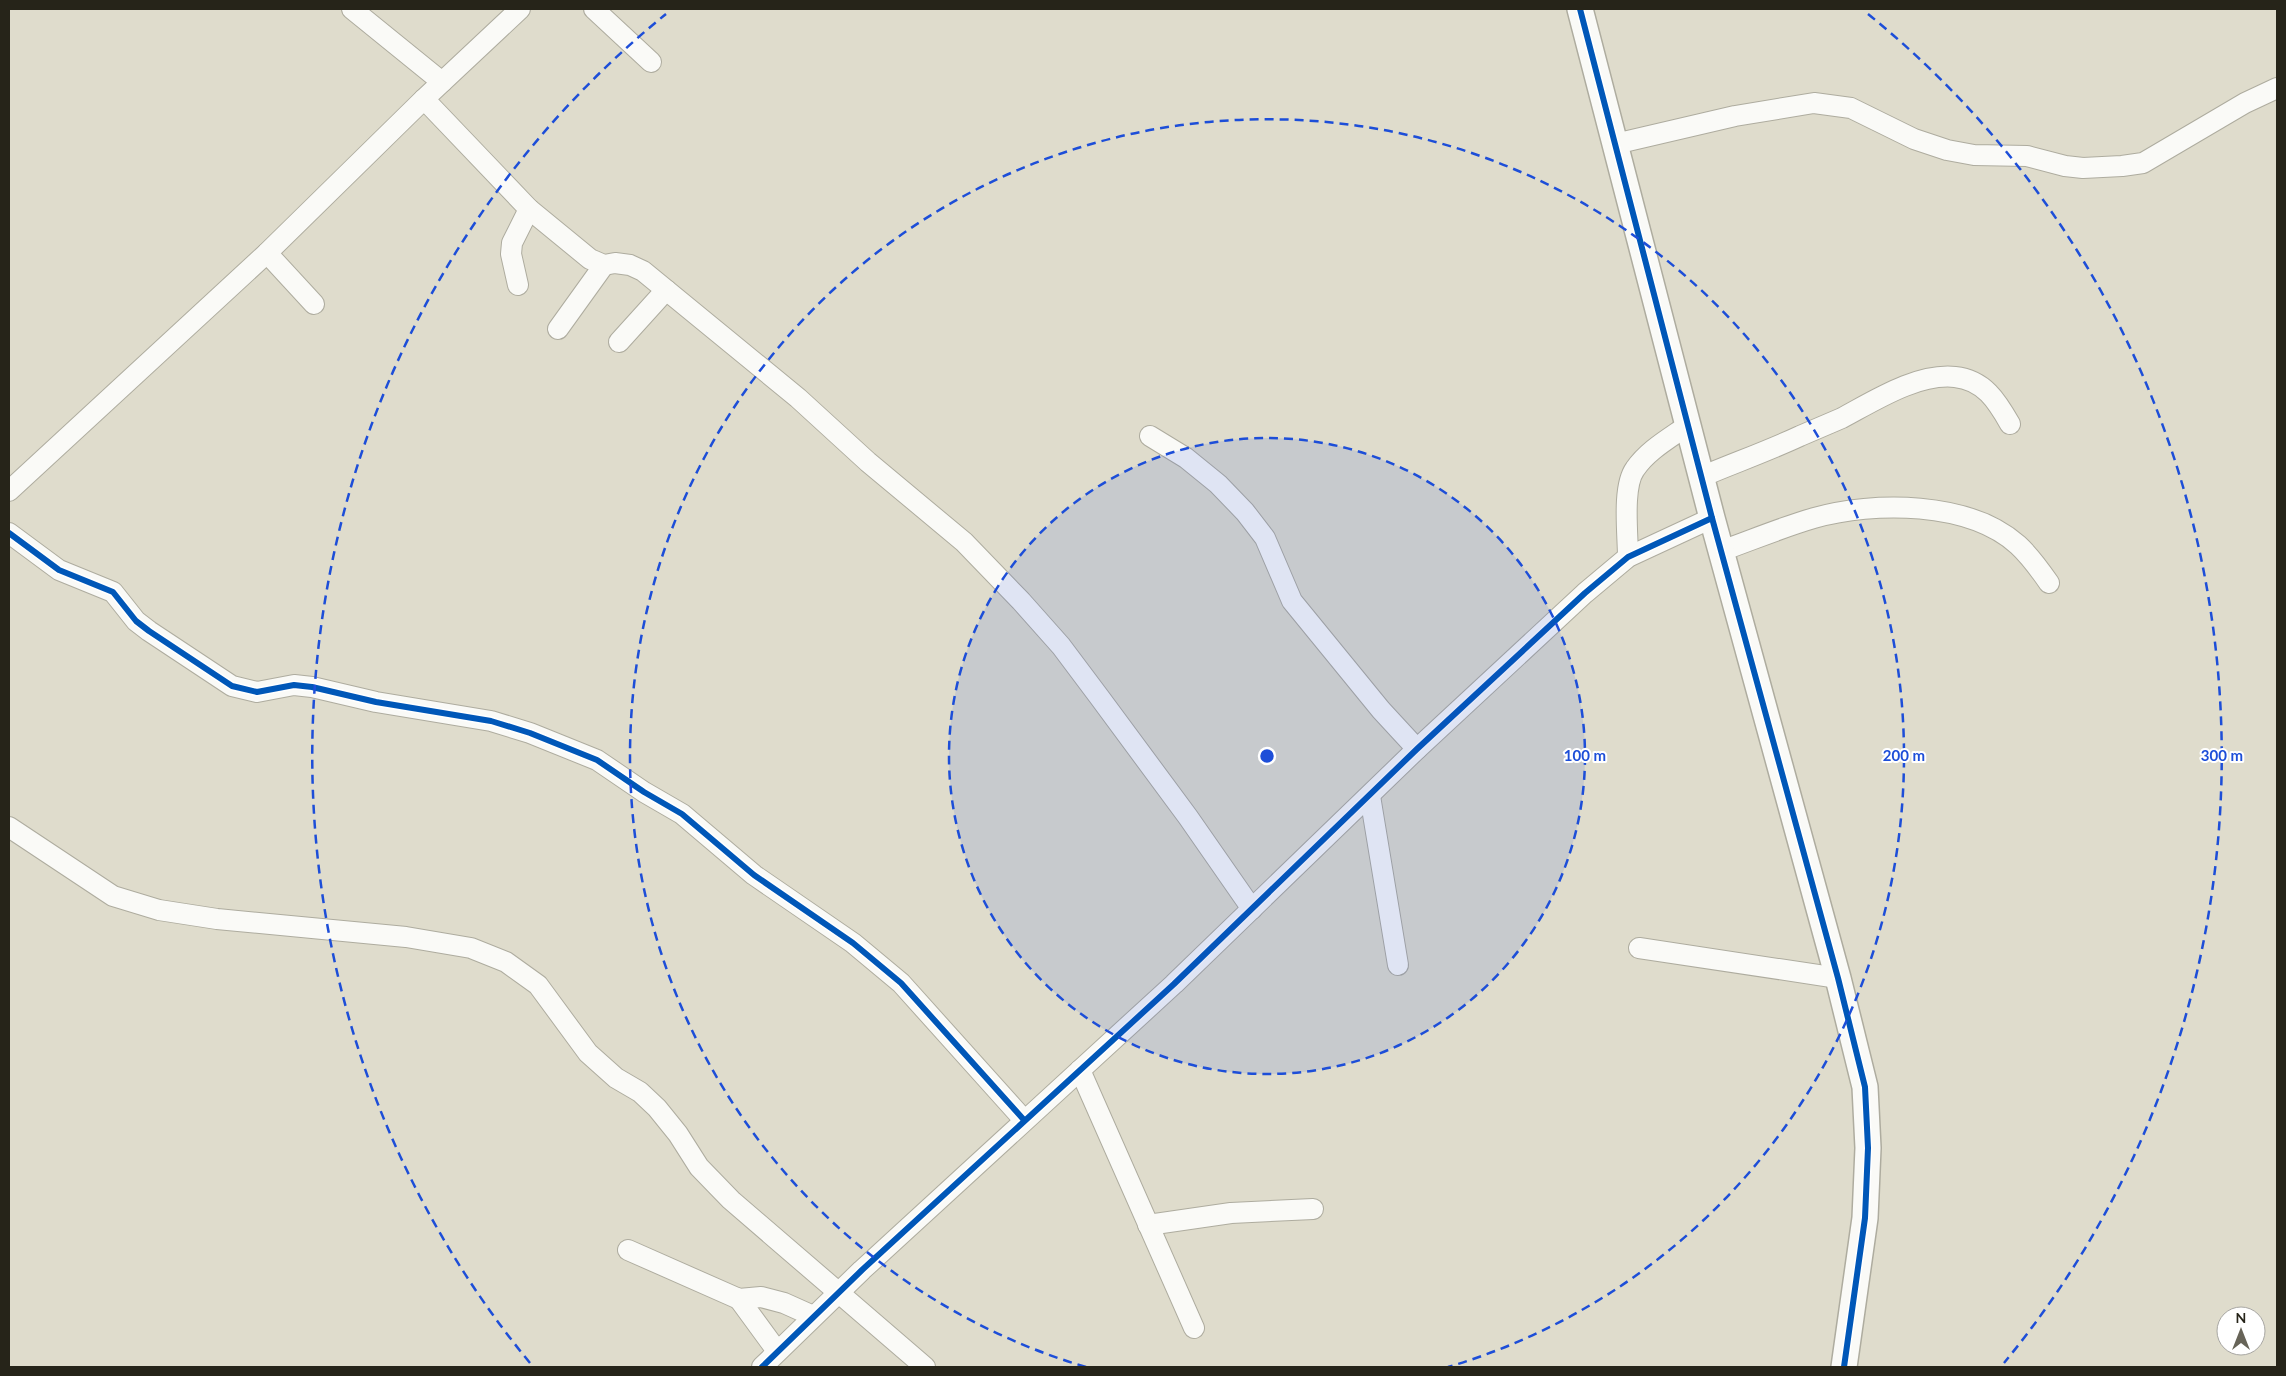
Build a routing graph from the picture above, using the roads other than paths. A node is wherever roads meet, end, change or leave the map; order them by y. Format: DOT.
graph roads {
  1 [pos="352,9"];
  2 [pos="520,9"];
  3 [pos="594,9"];
  4 [pos="1580,9"];
  5 [pos="651,62"];
  6 [pos="442,82"];
  7 [pos="2277,88"];
  8 [pos="424,99"];
  9 [pos="1615,144"];
  10 [pos="529,209"];
  11 [pos="267,253"];
  12 [pos="604,265"];
  13 [pos="518,285"];
  14 [pos="666,290"];
  15 [pos="314,304"];
  16 [pos="558,329"];
  17 [pos="619,342"];
  18 [pos="2010,424"];
  19 [pos="1688,425"];
  20 [pos="1150,436"];
  21 [pos="1701,476"];
  22 [pos="9,491"];
  23 [pos="1712,518"];
  24 [pos="9,533"];
  25 [pos="1721,551"];
  26 [pos="1628,557"];
  27 [pos="2049,583"];
  28 [pos="1418,749"];
  29 [pos="1370,796"];
  30 [pos="9,827"];
  31 [pos="1252,909"];
  32 [pos="1639,948"];
  33 [pos="1398,966"];
  34 [pos="1838,978"];
  35 [pos="1080,1070"];
  36 [pos="1024,1120"];
  37 [pos="1313,1209"];
  38 [pos="1148,1225"];
  39 [pos="628,1250"];
  40 [pos="838,1294"];
  41 [pos="740,1299"];
  42 [pos="813,1316"];
  43 [pos="1194,1328"];
  44 [pos="777,1351"];
  45 [pos="762,1367"];
  46 [pos="925,1367"];
  47 [pos="1844,1367"];
  1 -- 6 [label="street"];
  2 -- 6 [label="street"];
  3 -- 5 [label="street"];
  4 -- 9 [label="street"];
  6 -- 8 [label="street"];
  7 -- 9 [label="street"];
  8 -- 10 [label="street"];
  8 -- 11 [label="street"];
  9 -- 19 [label="street"];
  10 -- 12 [label="street"];
  10 -- 13 [label="street"];
  11 -- 15 [label="street"];
  11 -- 22 [label="street"];
  12 -- 14 [label="street"];
  12 -- 16 [label="street"];
  14 -- 17 [label="street"];
  14 -- 31 [label="street"];
  18 -- 21 [label="street"];
  19 -- 21 [label="street"];
  19 -- 26 [label="street"];
  20 -- 28 [label="street"];
  21 -- 23 [label="street"];
  23 -- 25 [label="street"];
  23 -- 26 [label="street"];
  24 -- 36 [label="street"];
  25 -- 27 [label="street"];
  25 -- 34 [label="street"];
  26 -- 28 [label="street"];
  28 -- 29 [label="street"];
  29 -- 31 [label="street"];
  29 -- 33 [label="street"];
  30 -- 40 [label="street"];
  31 -- 35 [label="street"];
  32 -- 34 [label="street"];
  34 -- 47 [label="street"];
  35 -- 36 [label="street"];
  35 -- 38 [label="street"];
  36 -- 40 [label="street"];
  37 -- 38 [label="street"];
  38 -- 43 [label="street"];
  39 -- 41 [label="street"];
  40 -- 42 [label="street"];
  40 -- 46 [label="street"];
  41 -- 42 [label="street"];
  41 -- 44 [label="street"];
  42 -- 44 [label="street"];
  44 -- 45 [label="street"];
}
